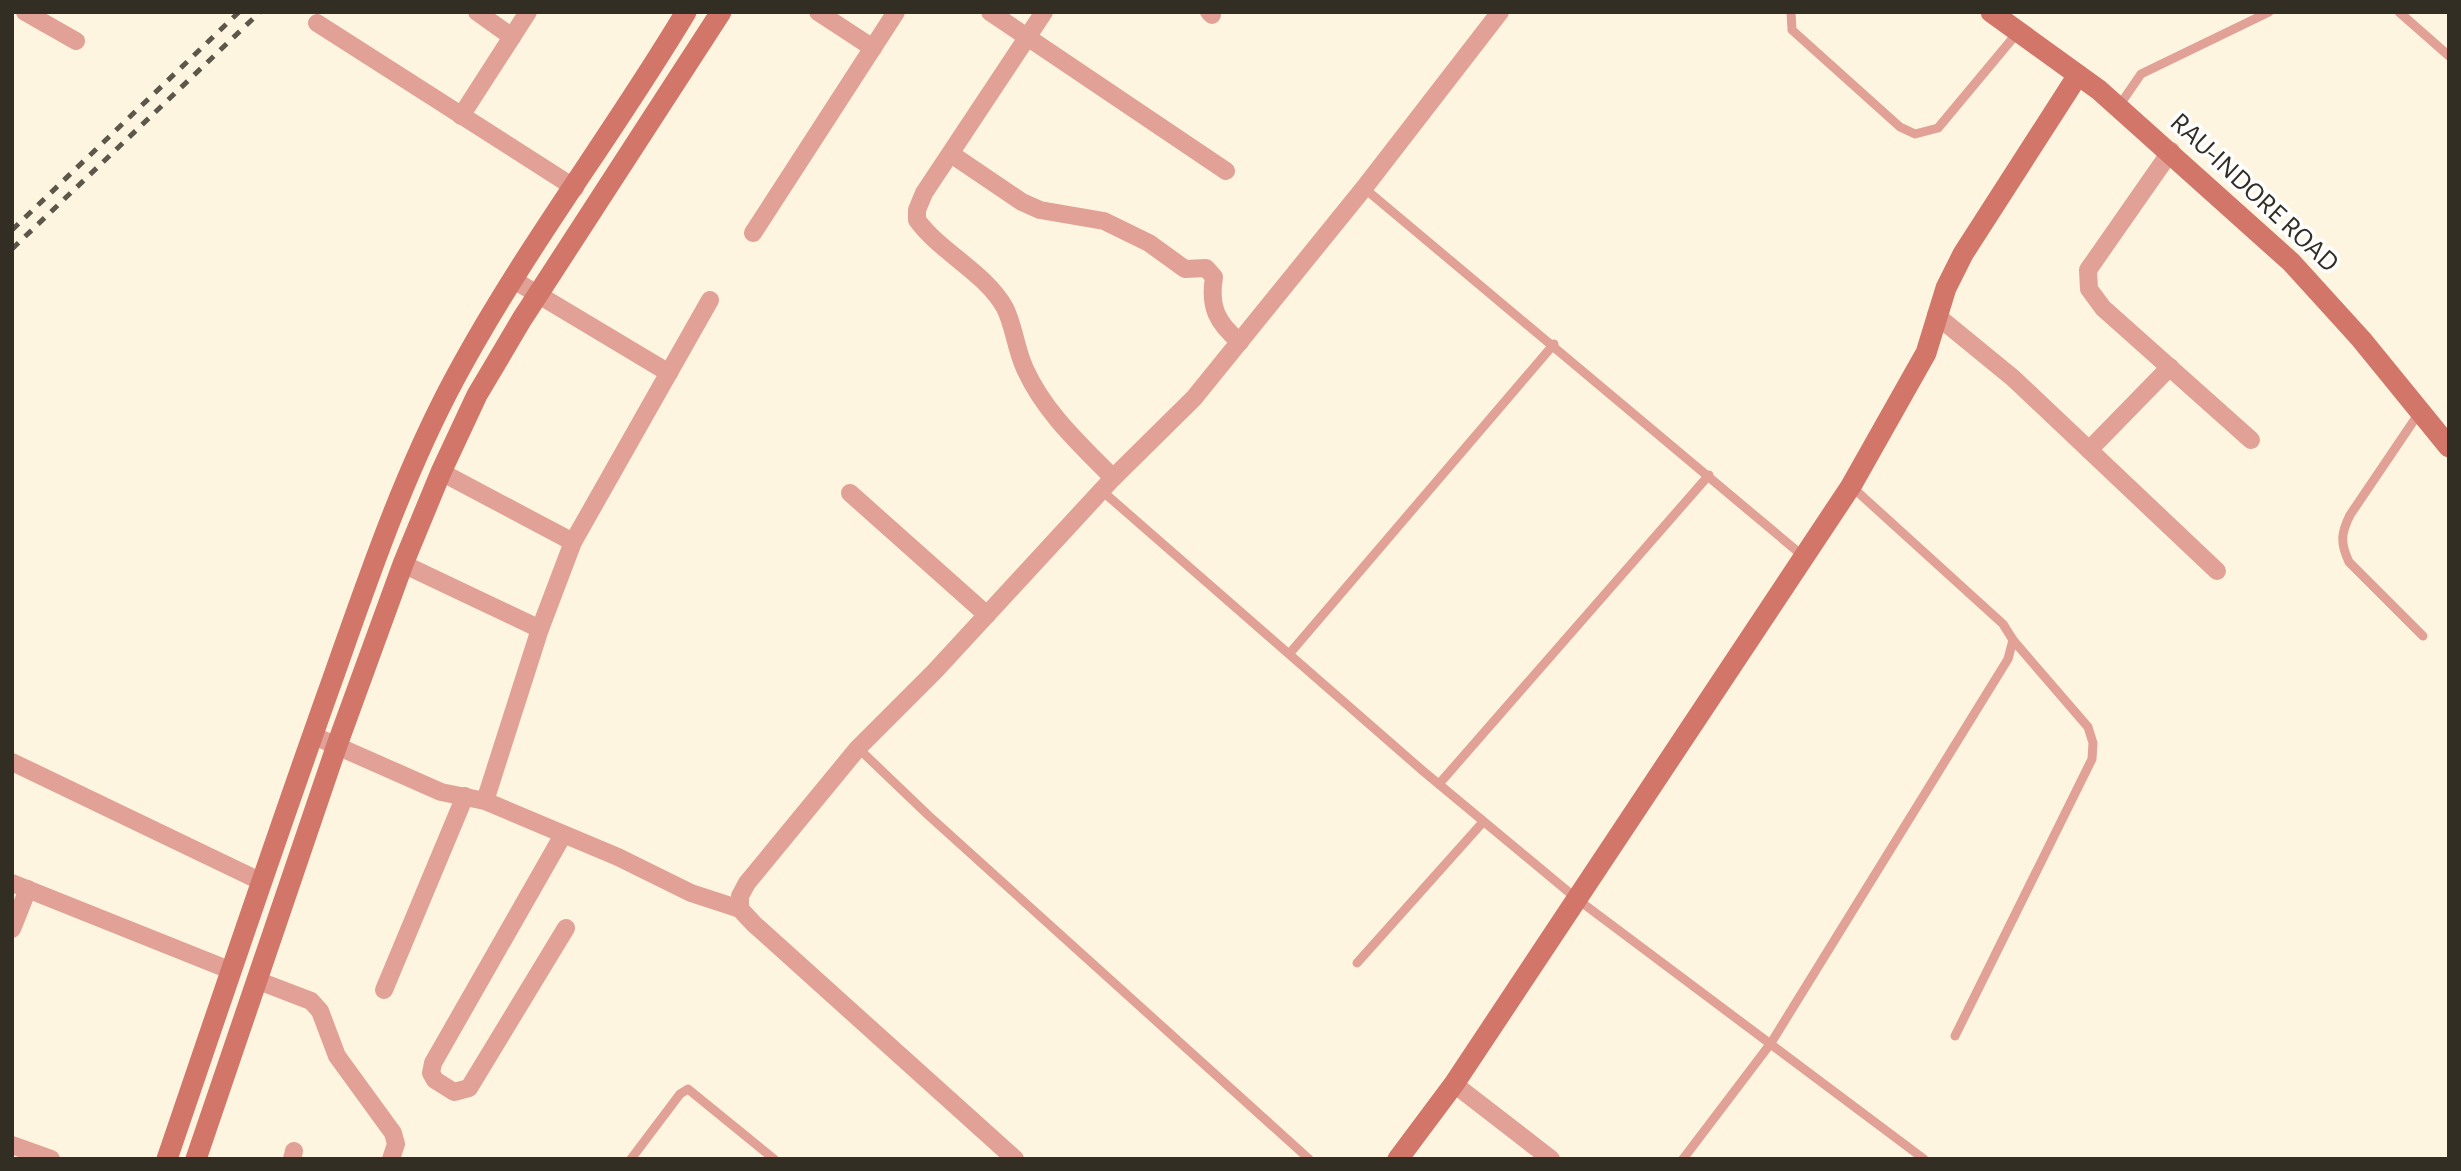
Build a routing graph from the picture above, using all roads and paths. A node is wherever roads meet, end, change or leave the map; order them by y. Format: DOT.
graph roads {
  1 [pos="25,12"];
  2 [pos="477,12"];
  3 [pos="528,12"];
  4 [pos="686,12"];
  5 [pos="722,12"];
  6 [pos="818,12"];
  7 [pos="896,12"];
  8 [pos="990,12"];
  9 [pos="1044,12"];
  10 [pos="1500,12"];
  11 [pos="1790,12"];
  12 [pos="2269,12"];
  13 [pos="2401,13"];
  14 [pos="2005,19"];
  15 [pos="317,23"];
  16 [pos="1027,35"];
  17 [pos="512,37"];
  18 [pos="76,41"];
  19 [pos="873,48"];
  20 [pos="2449,56"];
  21 [pos="2078,75"];
  22 [pos="2119,107"];
  23 [pos="461,116"];
  24 [pos="2171,151"];
  25 [pos="951,154"];
  26 [pos="1226,170"];
  27 [pos="575,188"];
  28 [pos="1364,188"];
  29 [pos="753,233"];
  30 [pos="512,279"];
  31 [pos="538,295"];
  32 [pos="710,300"];
  33 [pos="1936,315"];
  34 [pos="1240,342"];
  35 [pos="1554,344"];
  36 [pos="2170,367"];
  37 [pos="669,373"];
  38 [pos="2420,412"];
  39 [pos="2251,440"];
  40 [pos="2449,447"];
  41 [pos="2089,450"];
  42 [pos="441,472"];
  43 [pos="1709,475"];
  44 [pos="1107,484"];
  45 [pos="1851,486"];
  46 [pos="850,494"];
  47 [pos="573,542"];
  48 [pos="1804,557"];
  49 [pos="403,564"];
  50 [pos="2217,571"];
  51 [pos="987,615"];
  52 [pos="540,629"];
  53 [pos="2423,636"];
  54 [pos="2013,640"];
  55 [pos="1290,653"];
  56 [pos="312,735"];
  57 [pos="337,745"];
  58 [pos="858,748"];
  59 [pos="12,762"];
  60 [pos="1439,784"];
  61 [pos="465,796"];
  62 [pos="485,801"];
  63 [pos="1483,822"];
  64 [pos="563,835"];
  65 [pos="262,882"];
  66 [pos="20,886"];
  67 [pos="1577,899"];
  68 [pos="740,909"];
  69 [pos="566,928"];
  70 [pos="12,929"];
  71 [pos="1356,964"];
  72 [pos="232,971"];
  73 [pos="256,980"];
  74 [pos="384,990"];
  75 [pos="1955,1036"];
  76 [pos="1771,1043"];
  77 [pos="1454,1084"];
  78 [pos="12,1145"];
  79 [pos="770,1158"];
  80 [pos="51,1159"];
  81 [pos="167,1159"];
  82 [pos="197,1159"];
  83 [pos="391,1159"];
  84 [pos="631,1159"];
  85 [pos="1015,1159"];
  86 [pos="1309,1159"];
  87 [pos="1398,1159"];
  88 [pos="1551,1159"];
  89 [pos="1683,1159"];
  90 [pos="1924,1159"];
  1 -- 18 [label="street"];
  2 -- 17 [label="street"];
  3 -- 17 [label="street"];
  4 -- 27 [label="street"];
  5 -- 31 [label="street"];
  6 -- 19 [label="street"];
  7 -- 19 [label="street"];
  8 -- 16 [label="street"];
  9 -- 16 [label="street"];
  10 -- 28 [label="street"];
  11 -- 14 [label="lane"];
  12 -- 22 [label="lane"];
  13 -- 20 [label="lane"];
  14 -- 21 [label="street, RAU-INDORE ROAD"];
  15 -- 23 [label="street"];
  16 -- 25 [label="street"];
  16 -- 26 [label="street"];
  17 -- 23 [label="street"];
  19 -- 29 [label="street"];
  21 -- 22 [label="street, RAU-INDORE ROAD"];
  21 -- 33 [label="street"];
  22 -- 24 [label="street, RAU-INDORE ROAD"];
  23 -- 27 [label="street"];
  24 -- 36 [label="street"];
  24 -- 38 [label="street, RAU-INDORE ROAD"];
  25 -- 34 [label="street"];
  25 -- 44 [label="street"];
  27 -- 30 [label="street"];
  28 -- 34 [label="street"];
  28 -- 35 [label="lane"];
  30 -- 31 [label="street"];
  30 -- 56 [label="street"];
  31 -- 37 [label="street"];
  31 -- 42 [label="street"];
  32 -- 37 [label="street"];
  33 -- 41 [label="street"];
  33 -- 45 [label="street"];
  34 -- 44 [label="street"];
  35 -- 43 [label="lane"];
  35 -- 55 [label="lane"];
  36 -- 39 [label="street"];
  36 -- 41 [label="street"];
  37 -- 47 [label="street"];
  38 -- 40 [label="street, RAU-INDORE ROAD"];
  38 -- 53 [label="lane"];
  41 -- 50 [label="street"];
  42 -- 47 [label="street"];
  42 -- 49 [label="street"];
  43 -- 48 [label="lane"];
  43 -- 60 [label="lane"];
  44 -- 51 [label="street"];
  44 -- 55 [label="lane"];
  45 -- 48 [label="street"];
  45 -- 54 [label="lane"];
  46 -- 51 [label="street"];
  47 -- 52 [label="street"];
  48 -- 67 [label="street"];
  49 -- 52 [label="street"];
  49 -- 57 [label="street"];
  51 -- 58 [label="street"];
  52 -- 62 [label="street"];
  54 -- 75 [label="lane"];
  54 -- 76 [label="lane"];
  55 -- 60 [label="lane"];
  56 -- 57 [label="street"];
  56 -- 65 [label="street"];
  57 -- 61 [label="street"];
  57 -- 73 [label="street"];
  58 -- 68 [label="street"];
  58 -- 86 [label="lane"];
  59 -- 65 [label="street"];
  60 -- 63 [label="lane"];
  61 -- 62 [label="street"];
  61 -- 74 [label="street"];
  62 -- 64 [label="street"];
  63 -- 67 [label="lane"];
  63 -- 71 [label="lane"];
  64 -- 68 [label="street"];
  64 -- 69 [label="street"];
  65 -- 72 [label="street"];
  66 -- 70 [label="street"];
  66 -- 72 [label="street"];
  67 -- 76 [label="lane"];
  67 -- 77 [label="street"];
  68 -- 85 [label="street"];
  72 -- 81 [label="street"];
  73 -- 82 [label="street"];
  73 -- 83 [label="street"];
  76 -- 89 [label="lane"];
  76 -- 90 [label="lane"];
  77 -- 87 [label="street"];
  77 -- 88 [label="street"];
  78 -- 80 [label="street"];
  79 -- 84 [label="lane"];
}
